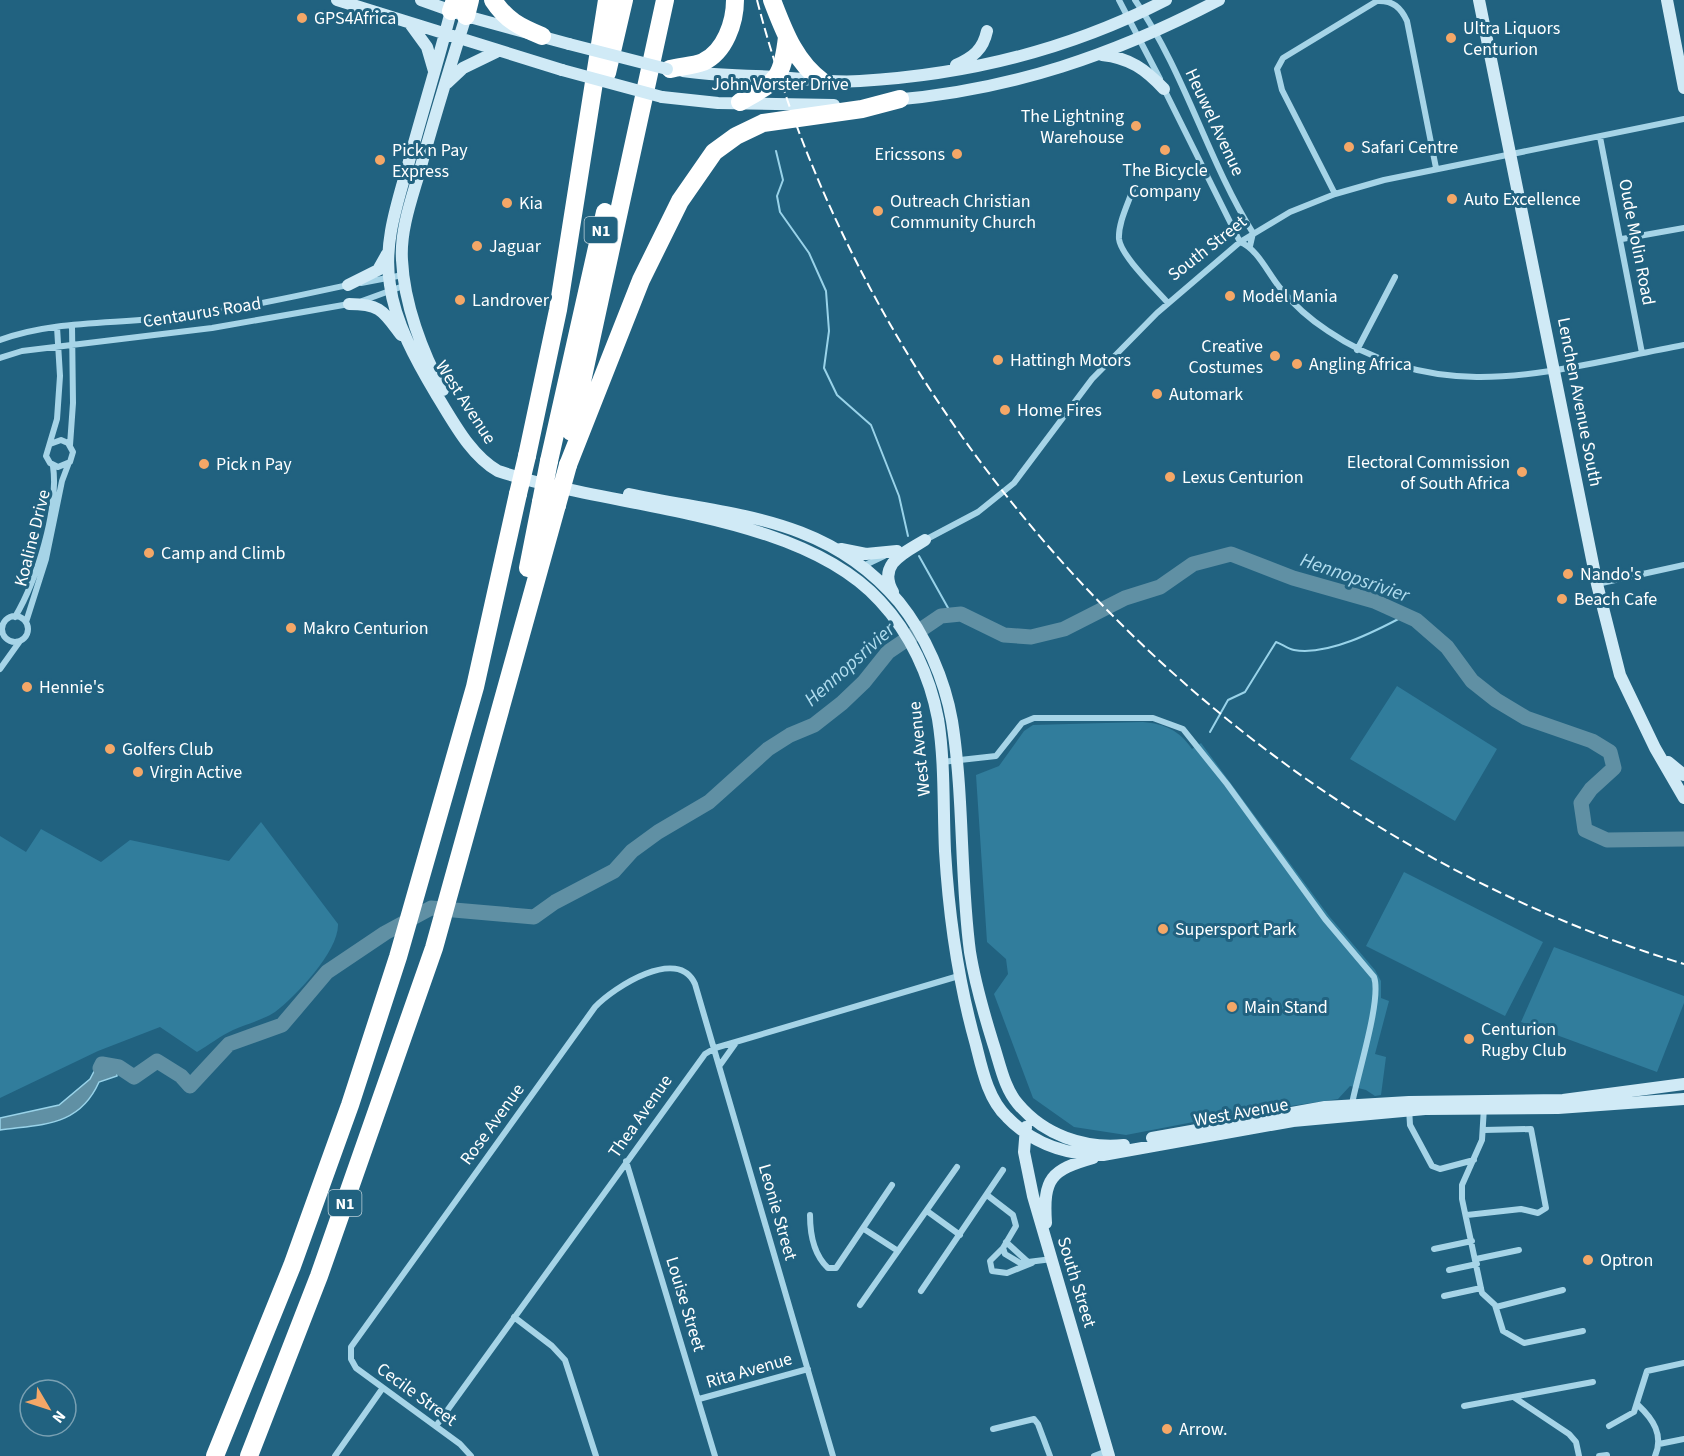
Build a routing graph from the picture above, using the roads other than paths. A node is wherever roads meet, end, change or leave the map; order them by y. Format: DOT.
graph roads {
  1 [pos="337,0"];
  2 [pos="421,0"];
  3 [pos="493,0"];
  4 [pos="607,0"];
  5 [pos="624,0"];
  6 [pos="653,0"];
  7 [pos="665,0"];
  8 [pos="735,0"];
  9 [pos="772,0"];
  10 [pos="1119,0"];
  11 [pos="1136,0"];
  12 [pos="1166,0"];
  13 [pos="1219,0"];
  14 [pos="1479,0"];
  15 [pos="1666,0"];
  16 [pos="460,7"];
  17 [pos="1143,11"];
  18 [pos="1128,18"];
  19 [pos="411,25"];
  20 [pos="987,31"];
  21 [pos="1157,32"];
  22 [pos="445,35"];
  23 [pos="542,36"];
  24 [pos="787,37"];
  25 [pos="459,39"];
  26 [pos="1141,39"];
  27 [pos="496,52"];
  28 [pos="1100,55"];
  29 [pos="669,69"];
  30 [pos="947,69"];
  31 [pos="434,75"];
  32 [pos="778,77"];
  33 [pos="823,82"];
  34 [pos="445,86"];
  35 [pos="1684,88"];
  36 [pos="1164,89"];
  37 [pos="900,99"];
  38 [pos="740,102"];
  39 [pos="1684,119"];
  40 [pos="1600,137"];
  41 [pos="1511,153"];
  42 [pos="1436,168"];
  43 [pos="1133,189"];
  44 [pos="1335,194"];
  45 [pos="572,227"];
  46 [pos="1684,228"];
  47 [pos="1253,233"];
  48 [pos="1622,239"];
  49 [pos="1240,242"];
  50 [pos="1250,246"];
  51 [pos="389,250"];
  52 [pos="1395,277"];
  53 [pos="389,278"];
  54 [pos="405,280"];
  55 [pos="348,285"];
  56 [pos="391,291"];
  57 [pos="1168,303"];
  58 [pos="349,304"];
  59 [pos="72,326"];
  60 [pos="57,327"];
  61 [pos="0,340"];
  62 [pos="1684,345"];
  63 [pos="74,346"];
  64 [pos="57,347"];
  65 [pos="1357,350"];
  66 [pos="415,352"];
  67 [pos="1642,353"];
  68 [pos="0,358"];
  69 [pos="1555,371"];
  70 [pos="50,444"];
  71 [pos="70,446"];
  72 [pos="70,462"];
  73 [pos="568,464"];
  74 [pos="53,466"];
  75 [pos="549,503"];
  76 [pos="925,540"];
  77 [pos="831,546"];
  78 [pos="897,551"];
  79 [pos="1684,565"];
  80 [pos="861,567"];
  81 [pos="847,573"];
  82 [pos="1597,584"];
  83 [pos="900,611"];
  84 [pos="15,617"];
  85 [pos="26,622"];
  86 [pos="3,633"];
  87 [pos="21,641"];
  88 [pos="0,644"];
  89 [pos="928,664"];
  90 [pos="0,669"];
  91 [pos="1655,748"];
  92 [pos="956,761"];
  93 [pos="942,762"];
  94 [pos="1684,775"];
  95 [pos="1684,798"];
  96 [pos="974,972"];
  97 [pos="958,976"];
  98 [pos="692,978"];
  99 [pos="738,1041"];
  100 [pos="715,1048"];
  101 [pos="720,1065"];
  102 [pos="1684,1084"];
  103 [pos="1684,1099"];
  104 [pos="1352,1104"];
  105 [pos="1484,1105"];
  106 [pos="1409,1106"];
  107 [pos="1030,1116"];
  108 [pos="1484,1130"];
  109 [pos="1024,1131"];
  110 [pos="1103,1155"];
  111 [pos="1474,1160"];
  112 [pos="626,1161"];
  113 [pos="957,1167"];
  114 [pos="1004,1170"];
  115 [pos="892,1185"];
  116 [pos="987,1195"];
  117 [pos="927,1211"];
  118 [pos="810,1215"];
  119 [pos="1467,1215"];
  120 [pos="864,1229"];
  121 [pos="960,1235"];
  122 [pos="1472,1241"];
  123 [pos="1005,1245"];
  124 [pos="1047,1245"];
  125 [pos="1434,1249"];
  126 [pos="1519,1250"];
  127 [pos="898,1251"];
  128 [pos="1052,1259"];
  129 [pos="1031,1262"];
  130 [pos="1477,1262"];
  131 [pos="1449,1270"];
  132 [pos="1481,1288"];
  133 [pos="1563,1290"];
  134 [pos="921,1291"];
  135 [pos="1444,1296"];
  136 [pos="860,1305"];
  137 [pos="1496,1307"];
  138 [pos="514,1317"];
  139 [pos="1583,1331"];
  140 [pos="350,1353"];
  141 [pos="1684,1363"];
  142 [pos="808,1369"];
  143 [pos="1593,1382"];
  144 [pos="382,1389"];
  145 [pos="1515,1397"];
  146 [pos="699,1399"];
  147 [pos="1638,1405"];
  148 [pos="1464,1406"];
  149 [pos="436,1426"];
  150 [pos="1609,1426"];
  151 [pos="993,1429"];
  152 [pos="1684,1439"];
  153 [pos="1659,1444"];
  154 [pos="1109,1453"];
  155 [pos="1607,1455"];
  156 [pos="215,1456"];
  157 [pos="249,1456"];
  158 [pos="335,1456"];
  159 [pos="471,1456"];
  160 [pos="596,1456"];
  161 [pos="715,1456"];
  162 [pos="833,1456"];
  163 [pos="1050,1456"];
  164 [pos="1094,1456"];
  165 [pos="1579,1456"];
  166 [pos="1599,1456"];
  167 [pos="1655,1456"];
  1 -- 19 [label="street, John Vorster Drive"];
  2 -- 16 [label="street, John Vorster Drive"];
  3 -- 23 [label="highway"];
  4 -- 45 [label="highway"];
  5 -- 45 [label="highway, N1"];
  6 -- 75 [label="highway, N1, bridge"];
  7 -- 73 [label="highway"];
  8 -- 29 [label="highway"];
  9 -- 24 [label="highway"];
  10 -- 18 [label="street, Heuwel Avenue"];
  11 -- 17 [label="street, Heuwel Avenue"];
  12 -- 17 [label="street, John Vorster Drive"];
  13 -- 21 [label="street, John Vorster Drive"];
  14 -- 41 [label="street, Lenchen Avenue South"];
  15 -- 35 [label="street"];
  16 -- 22 [label="street, West Avenue"];
  16 -- 23 [label="street, John Vorster Drive"];
  16 -- 25 [label="street, West Avenue"];
  17 -- 18 [label="street, John Vorster Drive"];
  17 -- 21 [label="street, Heuwel Avenue"];
  18 -- 26 [label="street, Heuwel Avenue"];
  18 -- 30 [label="street, John Vorster Drive"];
  19 -- 22 [label="street, John Vorster Drive"];
  19 -- 31 [label="street"];
  20 -- 30 [label="street"];
  21 -- 26 [label="street, John Vorster Drive"];
  21 -- 47 [label="street, Heuwel Avenue"];
  22 -- 25 [label="street, John Vorster Drive"];
  22 -- 31 [label="street, West Avenue"];
  23 -- 29 [label="street, John Vorster Drive, bridge"];
  24 -- 32 [label="highway"];
  24 -- 33 [label="highway"];
  25 -- 27 [label="street, John Vorster Drive"];
  25 -- 34 [label="street, West Avenue"];
  26 -- 28 [label="street, John Vorster Drive"];
  26 -- 36 [label="street, Heuwel Avenue"];
  27 -- 34 [label="street"];
  27 -- 38 [label="street, John Vorster Drive, bridge"];
  28 -- 36 [label="street"];
  28 -- 37 [label="street, John Vorster Drive"];
  29 -- 32 [label="street, John Vorster Drive"];
  30 -- 33 [label="street, John Vorster Drive"];
  31 -- 51 [label="street, West Avenue"];
  32 -- 33 [label="street, John Vorster Drive"];
  32 -- 38 [label="highway"];
  34 -- 54 [label="street, West Avenue"];
  36 -- 49 [label="street, Heuwel Avenue"];
  37 -- 38 [label="street, John Vorster Drive"];
  37 -- 73 [label="highway"];
  39 -- 40 [label="street, South Street"];
  40 -- 41 [label="street, South Street"];
  40 -- 48 [label="street, Oude Molin Road"];
  41 -- 42 [label="street, South Street"];
  41 -- 69 [label="street, Lenchen Avenue South"];
  42 -- 44 [label="street, South Street"];
  42 -- 44 [label="street"];
  43 -- 57 [label="street"];
  44 -- 47 [label="street, South Street"];
  45 -- 156 [label="highway, N1, bridge"];
  46 -- 48 [label="street"];
  47 -- 49 [label="street, South Street"];
  47 -- 50 [label="street"];
  48 -- 67 [label="street, Oude Molin Road"];
  49 -- 50 [label="street"];
  49 -- 57 [label="street, South Street"];
  50 -- 65 [label="street"];
  51 -- 53 [label="street, West Avenue"];
  51 -- 55 [label="street"];
  52 -- 65 [label="street"];
  53 -- 54 [label="street, Centaurus Road"];
  53 -- 55 [label="street, Centaurus Road"];
  53 -- 56 [label="street, West Avenue"];
  54 -- 56 [label="street, Centaurus Road"];
  54 -- 77 [label="street, West Avenue"];
  55 -- 59 [label="street, Centaurus Road"];
  56 -- 58 [label="street, Centaurus Road"];
  56 -- 66 [label="street, West Avenue"];
  57 -- 76 [label="street, South Street"];
  58 -- 63 [label="street, Centaurus Road"];
  58 -- 66 [label="street"];
  59 -- 60 [label="street, Centaurus Road"];
  59 -- 63 [label="street"];
  60 -- 61 [label="street, Centaurus Road"];
  60 -- 64 [label="street"];
  62 -- 67 [label="street"];
  63 -- 64 [label="street, Centaurus Road"];
  63 -- 71 [label="street"];
  64 -- 68 [label="street, Centaurus Road"];
  64 -- 70 [label="street"];
  65 -- 69 [label="street"];
  66 -- 81 [label="street, West Avenue"];
  67 -- 69 [label="street"];
  69 -- 82 [label="street, Lenchen Avenue South"];
  70 -- 71 [label="street"];
  70 -- 74 [label="street"];
  71 -- 72 [label="street"];
  72 -- 74 [label="street"];
  72 -- 85 [label="street, Koaline Drive"];
  73 -- 75 [label="highway, bridge"];
  74 -- 84 [label="street, Koaline Drive"];
  75 -- 157 [label="highway, N1"];
  76 -- 78 [label="street, South Street"];
  76 -- 83 [label="street"];
  77 -- 78 [label="street"];
  77 -- 80 [label="street, West Avenue"];
  78 -- 80 [label="street, South Street"];
  79 -- 82 [label="street"];
  80 -- 81 [label="street, South Street"];
  80 -- 83 [label="street, West Avenue"];
  81 -- 83 [label="street, West Avenue"];
  82 -- 91 [label="street, Lenchen Avenue South"];
  83 -- 89 [label="street, West Avenue"];
  84 -- 85 [label="street"];
  84 -- 86 [label="street"];
  85 -- 87 [label="street"];
  86 -- 87 [label="street"];
  86 -- 88 [label="street"];
  87 -- 90 [label="street"];
  89 -- 92 [label="street, West Avenue"];
  89 -- 93 [label="street, West Avenue"];
  91 -- 94 [label="street"];
  91 -- 95 [label="street, Lenchen Avenue South"];
  92 -- 93 [label="street"];
  92 -- 96 [label="street, West Avenue"];
  92 -- 104 [label="street"];
  93 -- 97 [label="street, West Avenue"];
  96 -- 97 [label="street, Thea Avenue"];
  96 -- 107 [label="street, West Avenue"];
  97 -- 99 [label="street, Thea Avenue"];
  97 -- 109 [label="street, West Avenue"];
  98 -- 100 [label="street, Leonie Street"];
  98 -- 140 [label="street, Rose Avenue"];
  99 -- 100 [label="street, Thea Avenue"];
  99 -- 101 [label="street"];
  100 -- 101 [label="street, Leonie Street"];
  100 -- 112 [label="street, Thea Avenue"];
  101 -- 142 [label="street, Leonie Street"];
  102 -- 105 [label="street, West Avenue"];
  103 -- 105 [label="street, West Avenue"];
  104 -- 106 [label="street, West Avenue"];
  104 -- 107 [label="street, West Avenue"];
  105 -- 106 [label="street, West Avenue"];
  105 -- 108 [label="street"];
  106 -- 110 [label="street, West Avenue"];
  106 -- 111 [label="street"];
  107 -- 109 [label="street, South Street"];
  108 -- 111 [label="street"];
  108 -- 119 [label="street"];
  109 -- 110 [label="street, West Avenue"];
  109 -- 124 [label="street, South Street"];
  110 -- 124 [label="street"];
  111 -- 119 [label="street"];
  112 -- 138 [label="street, Thea Avenue"];
  112 -- 146 [label="street, Louise Street"];
  113 -- 117 [label="street"];
  114 -- 116 [label="street"];
  115 -- 120 [label="street"];
  116 -- 121 [label="street"];
  116 -- 123 [label="street"];
  117 -- 121 [label="street"];
  117 -- 127 [label="street"];
  118 -- 120 [label="street"];
  119 -- 122 [label="street"];
  120 -- 127 [label="street"];
  121 -- 134 [label="street"];
  122 -- 125 [label="street"];
  122 -- 130 [label="street"];
  123 -- 129 [label="street"];
  123 -- 129 [label="street"];
  124 -- 128 [label="street, South Street"];
  126 -- 130 [label="street"];
  127 -- 136 [label="street"];
  128 -- 129 [label="street"];
  128 -- 154 [label="street, South Street"];
  130 -- 131 [label="street"];
  130 -- 132 [label="street"];
  132 -- 135 [label="street"];
  132 -- 137 [label="street"];
  133 -- 137 [label="street"];
  137 -- 139 [label="street"];
  138 -- 149 [label="street, Thea Avenue"];
  138 -- 160 [label="street"];
  140 -- 144 [label="street, Cecile Street"];
  141 -- 147 [label="street"];
  142 -- 146 [label="street, Rita Avenue"];
  142 -- 162 [label="street, Leonie Street"];
  143 -- 145 [label="street"];
  144 -- 149 [label="street, Cecile Street"];
  144 -- 158 [label="street"];
  145 -- 148 [label="street"];
  145 -- 165 [label="street"];
  146 -- 161 [label="street, Louise Street"];
  147 -- 150 [label="street"];
  147 -- 153 [label="street"];
  149 -- 159 [label="street, Cecile Street"];
  151 -- 163 [label="street"];
  152 -- 153 [label="street"];
  153 -- 167 [label="street"];
  154 -- 164 [label="street"];
  155 -- 166 [label="street"];
}
